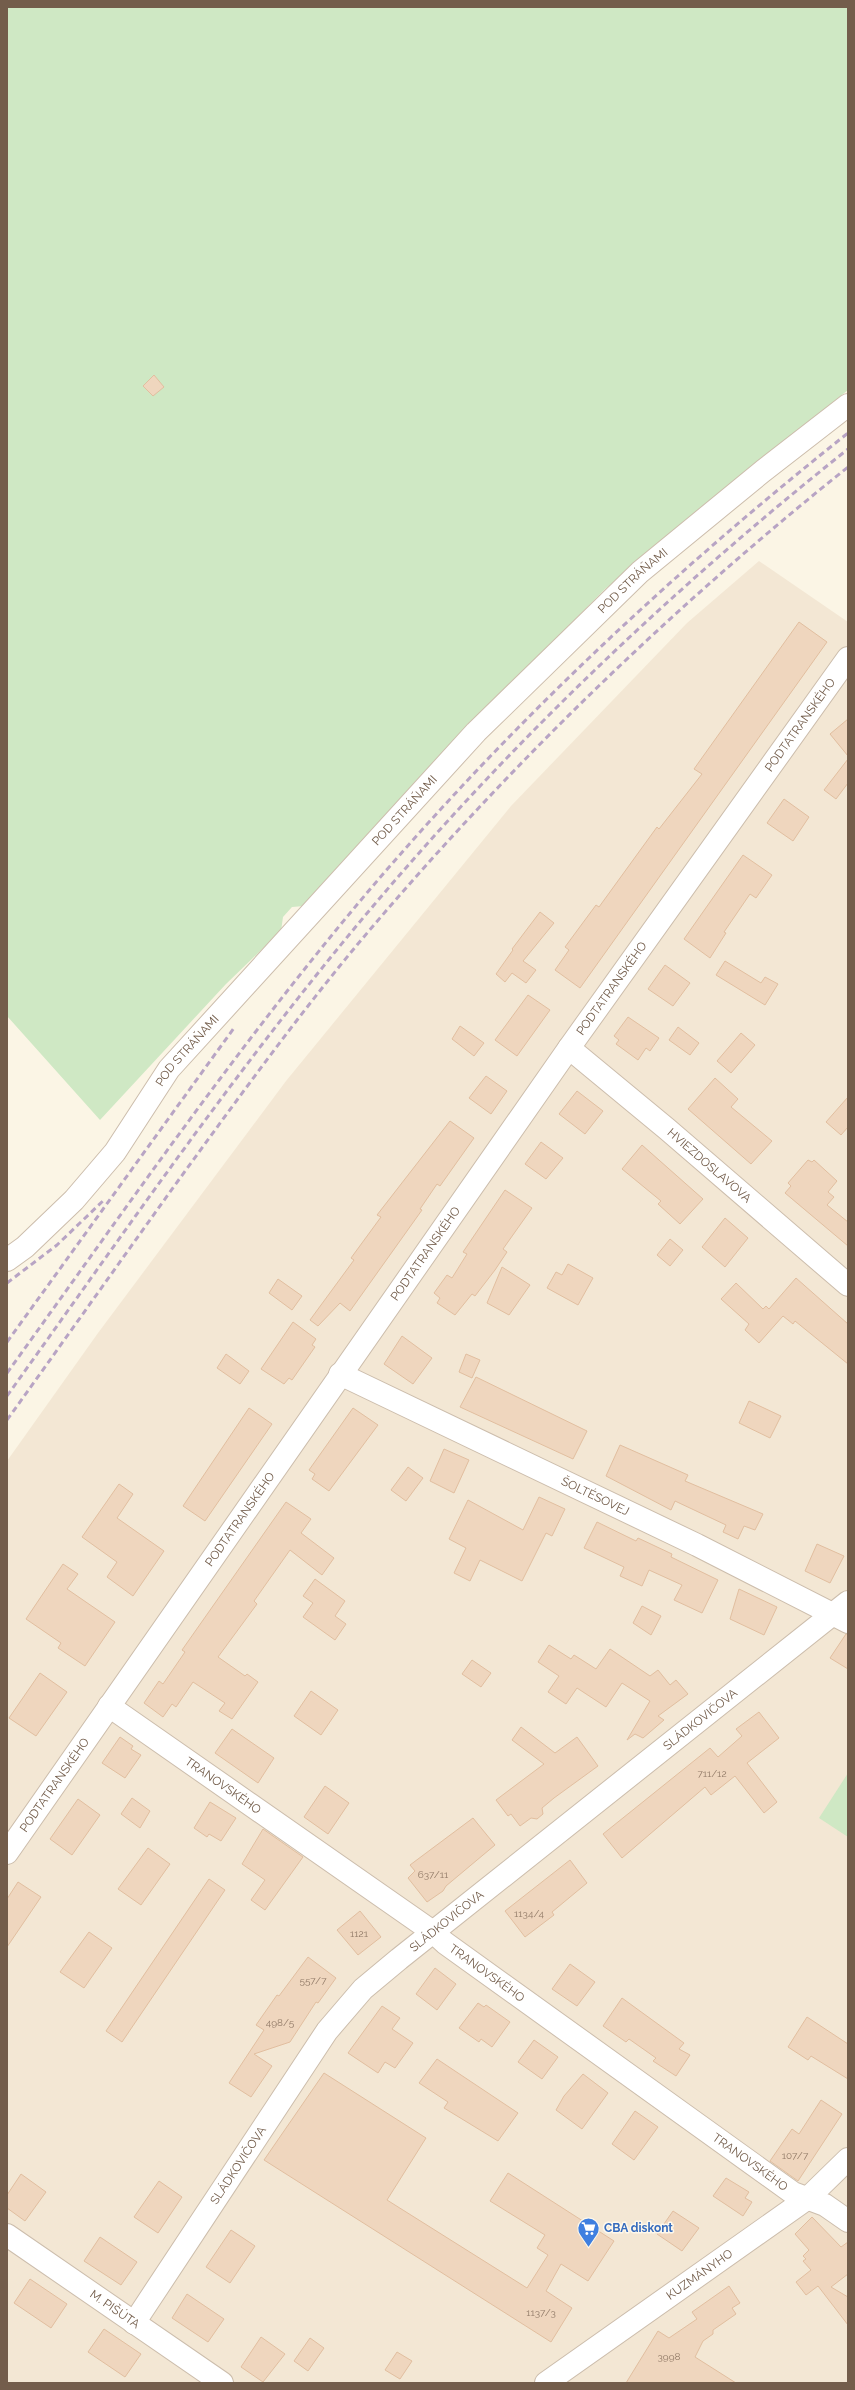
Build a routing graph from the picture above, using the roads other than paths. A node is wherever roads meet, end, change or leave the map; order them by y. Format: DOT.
graph roads {
  1 [pos="848,405"];
  2 [pos="846,665"];
  3 [pos="569,1048"];
  4 [pos="7,1260"];
  5 [pos="848,1285"];
  6 [pos="340,1374"];
  7 [pos="843,1612"];
  8 [pos="109,1706"];
  9 [pos="7,1852"];
  10 [pos="433,1932"];
  11 [pos="848,2159"];
  12 [pos="808,2198"];
  13 [pos="848,2221"];
  14 [pos="7,2235"];
  15 [pos="134,2323"];
  16 [pos="222,2383"];
  17 [pos="546,2383"];
  1 -- 4 [label="street, POD STRÁŇAMI"];
  2 -- 3 [label="street, PODTATRANSKÉHO"];
  3 -- 5 [label="street, HVIEZDOSLAVOVA"];
  3 -- 6 [label="street, PODTATRANSKÉHO"];
  6 -- 7 [label="street, ŠOLTÉSOVEJ"];
  6 -- 8 [label="street, PODTATRANSKÉHO"];
  7 -- 10 [label="street, SLÁDKOVIČOVA"];
  8 -- 9 [label="street, PODTATRANSKÉHO"];
  8 -- 10 [label="street, TRANOVSKÉHO"];
  10 -- 12 [label="street, TRANOVSKÉHO"];
  10 -- 15 [label="street, SLÁDKOVIČOVA"];
  11 -- 12 [label="street, KUZMÁNYHO"];
  12 -- 13 [label="street, TRANOVSKÉHO"];
  12 -- 17 [label="street, KUZMÁNYHO"];
  14 -- 15 [label="street, M. PIŠÚTA"];
  15 -- 16 [label="street, M. PIŠÚTA"];
}
